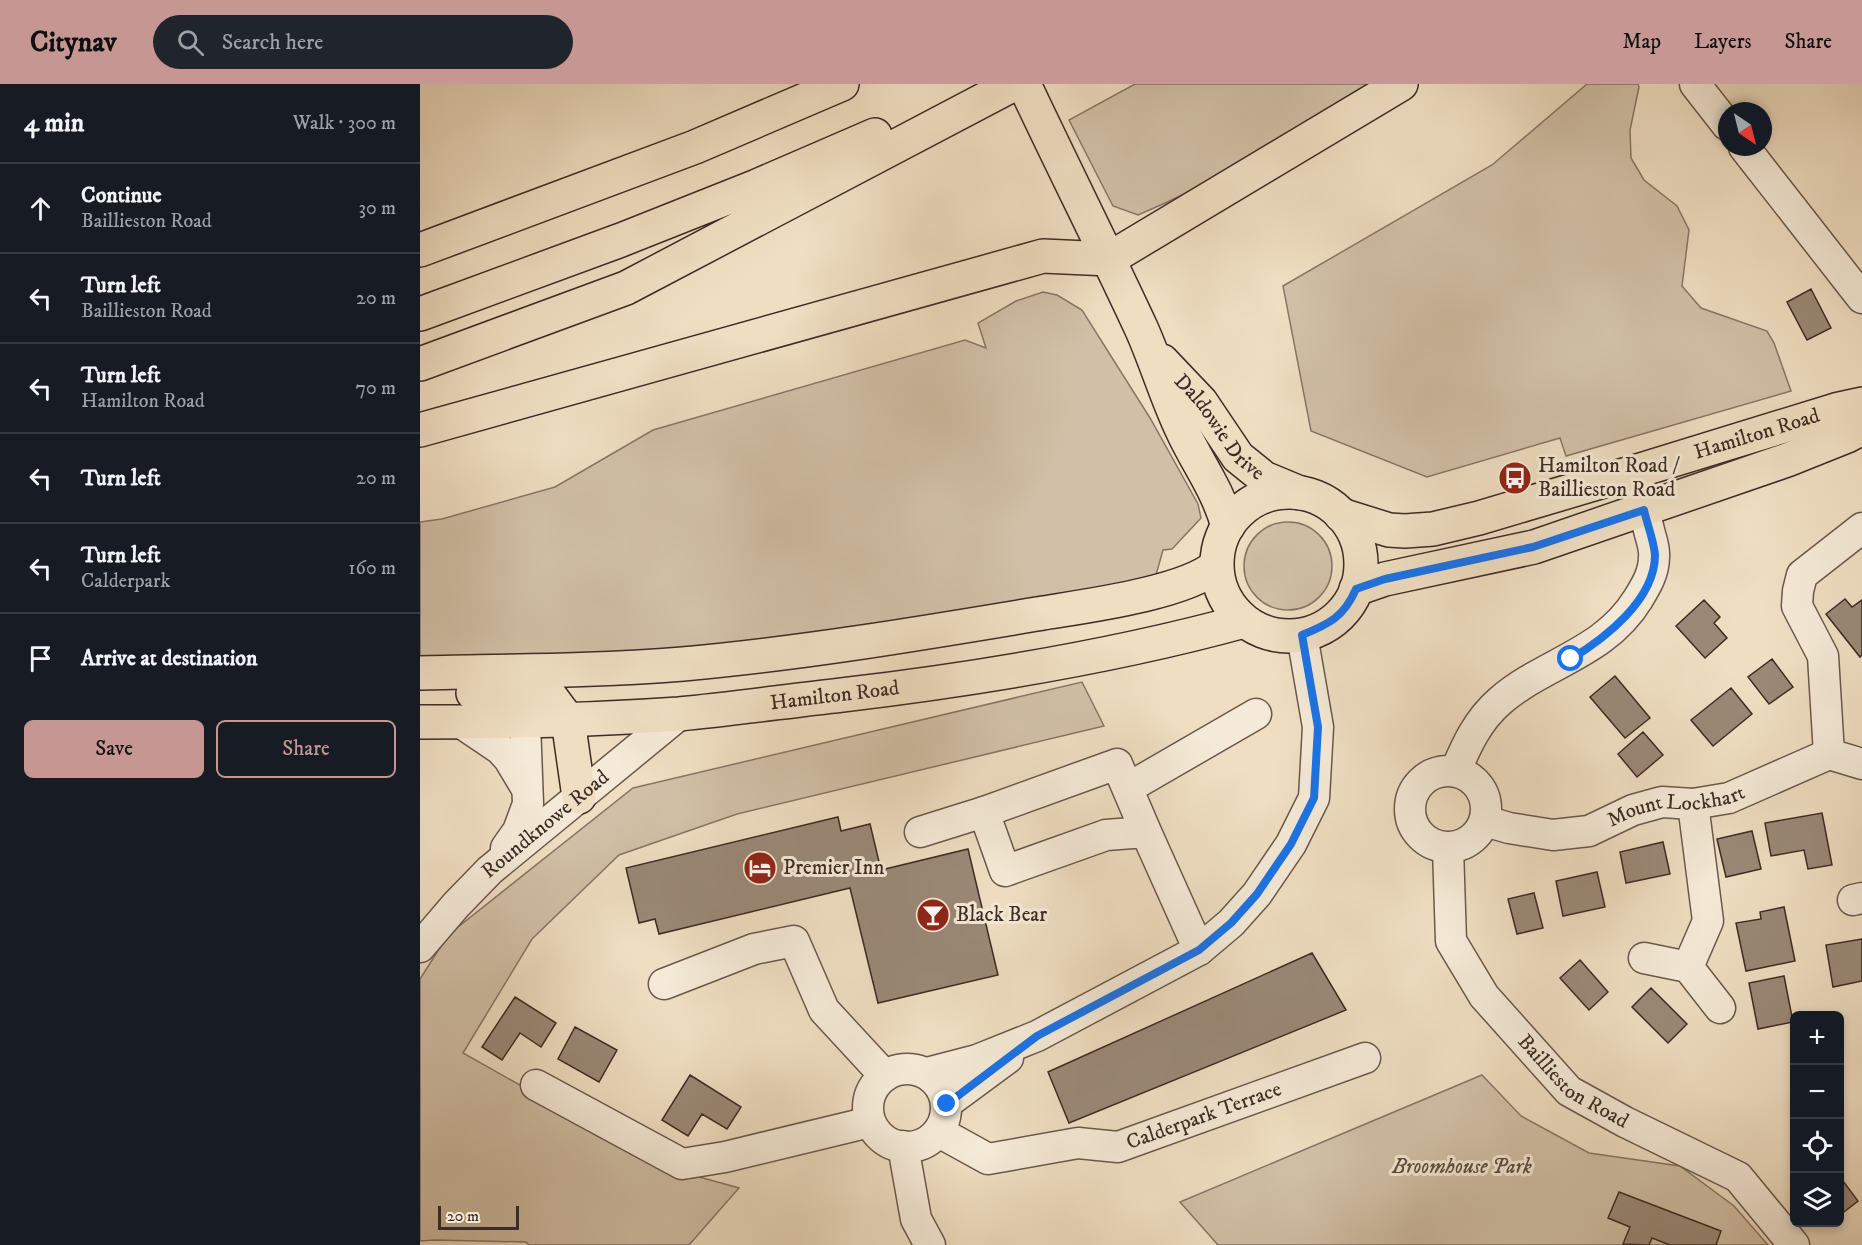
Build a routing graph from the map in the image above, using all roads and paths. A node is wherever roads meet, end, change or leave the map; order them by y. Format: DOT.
graph roads {
  1 [pos="842,84"];
  2 [pos="989,84"];
  3 [pos="1014,84"];
  4 [pos="1024,84"];
  5 [pos="1401,84"];
  6 [pos="1695,84"];
  7 [pos="1718,113"];
  8 [pos="1751,156"];
  9 [pos="420,250"];
  10 [pos="1110,259"];
  11 [pos="1862,298"];
  12 [pos="420,314"];
  13 [pos="1150,349"];
  14 [pos="420,364"];
  15 [pos="1862,404"];
  16 [pos="1862,428"];
  17 [pos="420,430"];
  18 [pos="1634,472"];
  19 [pos="1300,493"];
  20 [pos="1644,510"];
  21 [pos="1341,515"];
  22 [pos="1228,526"];
  23 [pos="1862,528"];
  24 [pos="1216,566"];
  25 [pos="1356,589"];
  26 [pos="1244,621"];
  27 [pos="1302,635"];
  28 [pos="420,673"];
  29 [pos="558,681"];
  30 [pos="420,689"];
  31 [pos="680,714"];
  32 [pos="1256,714"];
  33 [pos="568,720"];
  34 [pos="420,722"];
  35 [pos="460,722"];
  36 [pos="525,722"];
  37 [pos="1829,754"];
  38 [pos="1862,764"];
  39 [pos="1456,770"];
  40 [pos="1128,788"];
  41 [pos="528,792"];
  42 [pos="579,797"];
  43 [pos="1693,804"];
  44 [pos="984,812"];
  45 [pos="1485,821"];
  46 [pos="920,832"];
  47 [pos="1146,832"];
  48 [pos="1448,848"];
  49 [pos="490,870"];
  50 [pos="420,947"];
  51 [pos="1199,950"];
  52 [pos="1644,958"];
  53 [pos="1688,967"];
  54 [pos="664,984"];
  55 [pos="1720,1008"];
  56 [pos="1037,1036"];
  57 [pos="1365,1058"];
  58 [pos="927,1073"];
  59 [pos="885,1076"];
  60 [pos="536,1085"];
  61 [pos="947,1104"];
  62 [pos="870,1122"];
  63 [pos="939,1132"];
  64 [pos="903,1146"];
  65 [pos="930,1245"];
  66 [pos="1794,1245"];
  1 -- 9 [label="main road"];
  2 -- 12 [label="main road"];
  3 -- 14 [label="main road"];
  4 -- 10 [label="main road"];
  5 -- 10 [label="main road"];
  6 -- 7 [label="street"];
  8 -- 11 [label="street"];
  10 -- 13 [label="main road"];
  10 -- 17 [label="main road"];
  13 -- 19 [label="main road, Daldowie Drive"];
  13 -- 22 [label="main road"];
  15 -- 18 [label="main road, Hamilton Road"];
  16 -- 20 [label="main road, Hamilton Road"];
  18 -- 20 [label="street"];
  18 -- 21 [label="main road, Hamilton Road"];
  19 -- 21 [label="main road"];
  19 -- 22 [label="main road"];
  20 -- 25 [label="main road, Hamilton Road"];
  20 -- 39 [label="street"];
  21 -- 25 [label="main road"];
  22 -- 24 [label="main road"];
  23 -- 37 [label="street"];
  24 -- 26 [label="main road"];
  24 -- 29 [label="main road"];
  25 -- 27 [label="main road"];
  26 -- 27 [label="main road"];
  26 -- 31 [label="main road, Hamilton Road"];
  27 -- 51 [label="street"];
  28 -- 29 [label="main road"];
  29 -- 30 [label="main road"];
  29 -- 33 [label="main road"];
  29 -- 36 [label="street"];
  31 -- 33 [label="main road, Hamilton Road"];
  31 -- 42 [label="street, Roundknowe Road"];
  32 -- 40 [label="street"];
  33 -- 36 [label="main road, Hamilton Road"];
  33 -- 42 [label="main road"];
  34 -- 35 [label="main road, Hamilton Road"];
  35 -- 36 [label="main road, Hamilton Road"];
  35 -- 41 [label="street"];
  36 -- 41 [label="street"];
  37 -- 38 [label="street"];
  37 -- 43 [label="street, Mount Lockhart"];
  39 -- 45 [label="street"];
  39 -- 48 [label="street"];
  40 -- 44 [label="street"];
  40 -- 47 [label="street"];
  41 -- 49 [label="street"];
  42 -- 49 [label="street, Roundknowe Road"];
  43 -- 45 [label="street, Mount Lockhart"];
  43 -- 53 [label="street"];
  44 -- 46 [label="street"];
  44 -- 47 [label="street"];
  45 -- 48 [label="street"];
  47 -- 51 [label="street"];
  48 -- 66 [label="street, Baillieston Road"];
  49 -- 50 [label="street, Roundknowe Road"];
  51 -- 56 [label="street"];
  52 -- 53 [label="street"];
  53 -- 55 [label="street"];
  54 -- 59 [label="street"];
  56 -- 58 [label="street"];
  56 -- 61 [label="street"];
  57 -- 63 [label="street, Calderpark Terrace"];
  58 -- 59 [label="street"];
  58 -- 61 [label="street"];
  59 -- 62 [label="street"];
  60 -- 62 [label="street"];
  61 -- 63 [label="street"];
  62 -- 64 [label="street"];
  63 -- 64 [label="street"];
  64 -- 65 [label="street"];
}
